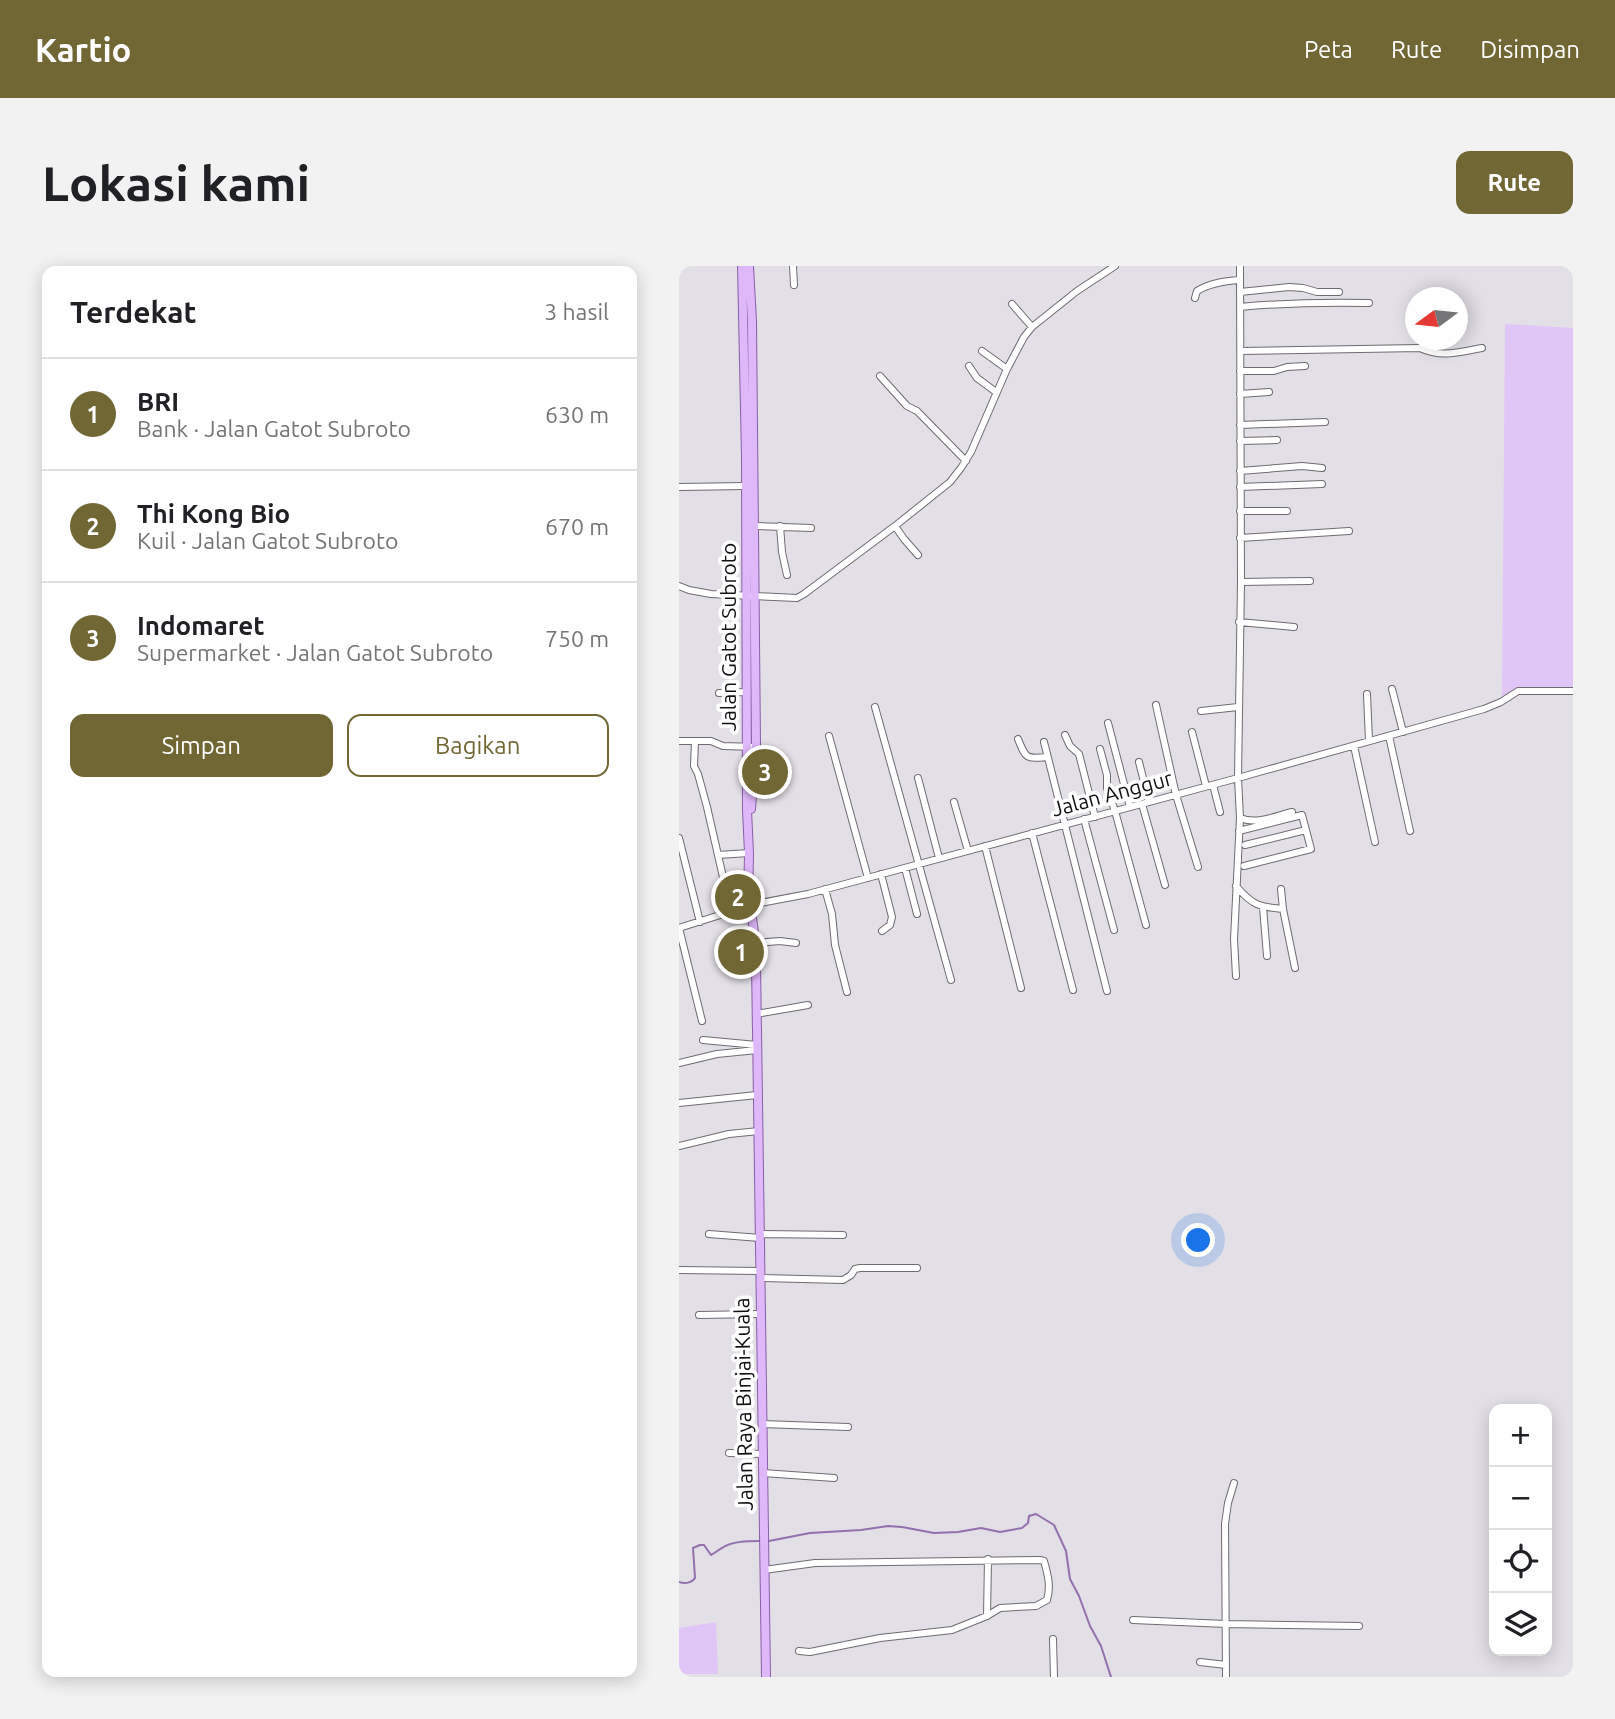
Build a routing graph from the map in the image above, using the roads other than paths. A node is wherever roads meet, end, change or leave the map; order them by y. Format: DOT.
graph roads {
  1 [pos="742,266"];
  2 [pos="749,266"];
  3 [pos="793,266"];
  4 [pos="1115,266"];
  5 [pos="1240,266"];
  6 [pos="1240,279"];
  7 [pos="794,285"];
  8 [pos="1240,292"];
  9 [pos="1339,292"];
  10 [pos="1195,298"];
  11 [pos="1369,303"];
  12 [pos="1012,304"];
  13 [pos="1240,307"];
  14 [pos="1032,327"];
  15 [pos="1482,348"];
  16 [pos="982,351"];
  17 [pos="1241,351"];
  18 [pos="969,366"];
  19 [pos="1305,366"];
  20 [pos="1007,369"];
  21 [pos="1240,371"];
  22 [pos="880,376"];
  23 [pos="1269,391"];
  24 [pos="996,392"];
  25 [pos="1240,394"];
  26 [pos="1325,422"];
  27 [pos="1240,425"];
  28 [pos="1277,440"];
  29 [pos="1241,441"];
  30 [pos="966,461"];
  31 [pos="1322,468"];
  32 [pos="1240,471"];
  33 [pos="1322,484"];
  34 [pos="746,486"];
  35 [pos="679,487"];
  36 [pos="1240,487"];
  37 [pos="1240,511"];
  38 [pos="1287,511"];
  39 [pos="754,526"];
  40 [pos="780,526"];
  41 [pos="895,526"];
  42 [pos="811,528"];
  43 [pos="1349,531"];
  44 [pos="1240,538"];
  45 [pos="918,555"];
  46 [pos="787,575"];
  47 [pos="1310,581"];
  48 [pos="1241,582"];
  49 [pos="679,586"];
  50 [pos="751,595"];
  51 [pos="1239,622"];
  52 [pos="1294,627"];
  53 [pos="1392,689"];
  54 [pos="1573,691"];
  55 [pos="747,692"];
  56 [pos="719,693"];
  57 [pos="1367,694"];
  58 [pos="1156,705"];
  59 [pos="876,707"];
  60 [pos="1238,707"];
  61 [pos="1201,711"];
  62 [pos="1108,723"];
  63 [pos="1192,732"];
  64 [pos="1403,732"];
  65 [pos="1065,735"];
  66 [pos="829,736"];
  67 [pos="1389,736"];
  68 [pos="1018,740"];
  69 [pos="679,741"];
  70 [pos="695,741"];
  71 [pos="1369,741"];
  72 [pos="1044,742"];
  73 [pos="1354,746"];
  74 [pos="752,747"];
  75 [pos="1100,749"];
  76 [pos="1047,757"];
  77 [pos="1139,762"];
  78 [pos="918,778"];
  79 [pos="1238,778"];
  80 [pos="1210,785"];
  81 [pos="1176,794"];
  82 [pos="954,802"];
  83 [pos="1146,803"];
  84 [pos="1130,807"];
  85 [pos="749,809"];
  86 [pos="1115,811"];
  87 [pos="1292,811"];
  88 [pos="1220,812"];
  89 [pos="1095,817"];
  90 [pos="1240,818"];
  91 [pos="1084,819"];
  92 [pos="1066,824"];
  93 [pos="1306,830"];
  94 [pos="1239,831"];
  95 [pos="1410,831"];
  96 [pos="1032,834"];
  97 [pos="679,838"];
  98 [pos="1375,842"];
  99 [pos="1245,845"];
  100 [pos="985,846"];
  101 [pos="968,851"];
  102 [pos="749,853"];
  103 [pos="718,855"];
  104 [pos="939,859"];
  105 [pos="920,864"];
  106 [pos="1244,866"];
  107 [pos="1198,867"];
  108 [pos="905,868"];
  109 [pos="881,874"];
  110 [pos="868,878"];
  111 [pos="1165,885"];
  112 [pos="1236,886"];
  113 [pos="825,889"];
  114 [pos="1281,889"];
  115 [pos="1263,907"];
  116 [pos="752,908"];
  117 [pos="1283,909"];
  118 [pos="730,912"];
  119 [pos="917,914"];
  120 [pos="700,922"];
  121 [pos="1146,925"];
  122 [pos="679,928"];
  123 [pos="1114,930"];
  124 [pos="882,931"];
  125 [pos="754,943"];
  126 [pos="796,943"];
  127 [pos="1267,956"];
  128 [pos="1295,968"];
  129 [pos="1236,976"];
  130 [pos="951,980"];
  131 [pos="1021,988"];
  132 [pos="1073,990"];
  133 [pos="1107,991"];
  134 [pos="847,992"];
  135 [pos="808,1005"];
  136 [pos="756,1014"];
  137 [pos="702,1021"];
  138 [pos="702,1040"];
  139 [pos="757,1048"];
  140 [pos="679,1063"];
  141 [pos="757,1095"];
  142 [pos="679,1103"];
  143 [pos="759,1131"];
  144 [pos="679,1146"];
  145 [pos="709,1234"];
  146 [pos="843,1235"];
  147 [pos="760,1236"];
  148 [pos="917,1268"];
  149 [pos="679,1270"];
  150 [pos="760,1274"];
  151 [pos="761,1314"];
  152 [pos="699,1315"];
  153 [pos="762,1424"];
  154 [pos="848,1427"];
  155 [pos="729,1454"];
  156 [pos="762,1454"];
  157 [pos="763,1472"];
  158 [pos="834,1478"];
  159 [pos="1234,1483"];
  160 [pos="988,1559"];
  161 [pos="764,1570"];
  162 [pos="988,1616"];
  163 [pos="1133,1620"];
  164 [pos="1226,1624"];
  165 [pos="1359,1626"];
  166 [pos="1053,1639"];
  167 [pos="799,1651"];
  168 [pos="1200,1662"];
  169 [pos="1226,1665"];
  170 [pos="766,1677"];
  171 [pos="1054,1677"];
  172 [pos="1226,1677"];
  1 -- 34 [label="main road, Jalan Gatot Subroto"];
  2 -- 39 [label="main road"];
  3 -- 7 [label="street"];
  4 -- 14 [label="street"];
  5 -- 6 [label="street"];
  6 -- 8 [label="street"];
  6 -- 10 [label="street"];
  8 -- 9 [label="street"];
  8 -- 13 [label="street"];
  11 -- 13 [label="street"];
  12 -- 14 [label="street"];
  13 -- 17 [label="street"];
  14 -- 20 [label="street"];
  15 -- 17 [label="street"];
  16 -- 20 [label="street"];
  17 -- 21 [label="street"];
  18 -- 24 [label="street"];
  19 -- 21 [label="street"];
  20 -- 24 [label="street"];
  21 -- 25 [label="street"];
  22 -- 30 [label="street"];
  23 -- 25 [label="street"];
  24 -- 30 [label="street"];
  25 -- 27 [label="street"];
  26 -- 27 [label="street"];
  27 -- 29 [label="street"];
  28 -- 29 [label="street"];
  29 -- 32 [label="street"];
  30 -- 41 [label="street"];
  31 -- 32 [label="street"];
  32 -- 36 [label="street"];
  33 -- 36 [label="street"];
  34 -- 35 [label="street"];
  34 -- 50 [label="main road, Jalan Gatot Subroto"];
  36 -- 37 [label="street"];
  37 -- 38 [label="street"];
  37 -- 44 [label="street"];
  39 -- 40 [label="street"];
  39 -- 50 [label="main road"];
  40 -- 42 [label="street"];
  40 -- 46 [label="street"];
  41 -- 45 [label="street"];
  41 -- 50 [label="street"];
  43 -- 44 [label="street"];
  44 -- 48 [label="street"];
  47 -- 48 [label="street"];
  48 -- 51 [label="street"];
  49 -- 50 [label="street"];
  50 -- 55 [label="main road, Jalan Gatot Subroto"];
  50 -- 74 [label="main road"];
  51 -- 52 [label="street"];
  51 -- 60 [label="street"];
  53 -- 64 [label="street"];
  54 -- 64 [label="street, Jalan Anggur"];
  55 -- 56 [label="street"];
  55 -- 74 [label="main road, Jalan Gatot Subroto"];
  57 -- 71 [label="street"];
  58 -- 81 [label="street"];
  59 -- 105 [label="street"];
  60 -- 61 [label="street"];
  60 -- 79 [label="street"];
  62 -- 84 [label="street"];
  63 -- 80 [label="street"];
  64 -- 67 [label="street, Jalan Anggur"];
  65 -- 89 [label="street"];
  66 -- 110 [label="street"];
  67 -- 71 [label="street, Jalan Anggur"];
  67 -- 95 [label="street"];
  68 -- 76 [label="street"];
  69 -- 70 [label="street"];
  70 -- 74 [label="street"];
  70 -- 103 [label="street"];
  71 -- 73 [label="street, Jalan Anggur"];
  72 -- 76 [label="street"];
  73 -- 79 [label="street, Jalan Anggur"];
  73 -- 98 [label="street"];
  74 -- 85 [label="main road, Jalan Gatot Subroto"];
  75 -- 86 [label="street"];
  76 -- 92 [label="street"];
  77 -- 83 [label="street"];
  78 -- 104 [label="street"];
  79 -- 80 [label="street, Jalan Anggur"];
  79 -- 90 [label="street"];
  80 -- 81 [label="street, Jalan Anggur"];
  80 -- 88 [label="street"];
  81 -- 83 [label="street, Jalan Anggur"];
  81 -- 107 [label="street"];
  82 -- 101 [label="street"];
  83 -- 84 [label="street, Jalan Anggur"];
  83 -- 111 [label="street"];
  84 -- 86 [label="street, Jalan Anggur"];
  85 -- 102 [label="main road, Jalan Gatot Subroto"];
  85 -- 116 [label="main road"];
  86 -- 89 [label="street, Jalan Anggur"];
  86 -- 121 [label="street"];
  87 -- 90 [label="street"];
  89 -- 91 [label="street, Jalan Anggur"];
  90 -- 94 [label="street"];
  91 -- 92 [label="street, Jalan Anggur"];
  91 -- 123 [label="street"];
  92 -- 96 [label="street, Jalan Anggur"];
  92 -- 133 [label="street"];
  93 -- 94 [label="street"];
  93 -- 99 [label="street"];
  93 -- 106 [label="street"];
  94 -- 112 [label="street"];
  96 -- 100 [label="street, Jalan Anggur"];
  96 -- 132 [label="street"];
  97 -- 120 [label="street"];
  100 -- 101 [label="street, Jalan Anggur"];
  100 -- 131 [label="street"];
  101 -- 104 [label="street, Jalan Anggur"];
  102 -- 103 [label="street"];
  102 -- 116 [label="main road, Jalan Gatot Subroto"];
  103 -- 118 [label="street"];
  104 -- 105 [label="street, Jalan Anggur"];
  105 -- 108 [label="street, Jalan Anggur"];
  105 -- 130 [label="street"];
  108 -- 109 [label="street, Jalan Anggur"];
  108 -- 119 [label="street"];
  109 -- 110 [label="street, Jalan Anggur"];
  109 -- 124 [label="street"];
  110 -- 113 [label="street, Jalan Anggur"];
  112 -- 115 [label="street"];
  112 -- 129 [label="street"];
  113 -- 116 [label="street, Jalan Anggur"];
  113 -- 134 [label="street"];
  114 -- 117 [label="street"];
  115 -- 117 [label="street"];
  115 -- 127 [label="street"];
  116 -- 118 [label="street, Jalan Anggur"];
  116 -- 125 [label="main road, Jalan Gatot Subroto"];
  117 -- 128 [label="street"];
  118 -- 120 [label="street, Jalan Anggur"];
  120 -- 122 [label="street, Jalan Anggur"];
  122 -- 137 [label="street"];
  125 -- 126 [label="street"];
  125 -- 136 [label="main road, Jalan Gatot Subroto"];
  135 -- 136 [label="street"];
  136 -- 139 [label="main road, Jalan Gatot Subroto"];
  138 -- 139 [label="street"];
  139 -- 140 [label="street"];
  139 -- 141 [label="main road, Jalan Gatot Subroto"];
  141 -- 142 [label="street"];
  141 -- 143 [label="main road, Jalan Gatot Subroto"];
  143 -- 144 [label="street"];
  143 -- 147 [label="main road, Jalan Raya Binjai-Kuala"];
  145 -- 147 [label="street"];
  146 -- 147 [label="street"];
  147 -- 150 [label="main road, Jalan Raya Binjai-Kuala"];
  148 -- 150 [label="street"];
  149 -- 150 [label="street"];
  150 -- 151 [label="main road, Jalan Raya Binjai-Kuala"];
  151 -- 152 [label="street"];
  151 -- 153 [label="main road, Jalan Raya Binjai-Kuala"];
  153 -- 154 [label="street"];
  153 -- 156 [label="main road, Jalan Raya Binjai-Kuala"];
  155 -- 156 [label="street"];
  156 -- 157 [label="main road, Jalan Raya Binjai-Kuala"];
  157 -- 158 [label="street"];
  157 -- 161 [label="main road, Jalan Raya Binjai-Kuala"];
  159 -- 164 [label="street"];
  160 -- 161 [label="street"];
  160 -- 162 [label="street"];
  160 -- 162 [label="street"];
  161 -- 170 [label="main road, Jalan Raya Binjai-Kuala"];
  162 -- 167 [label="street"];
  163 -- 164 [label="street"];
  164 -- 165 [label="street"];
  164 -- 169 [label="street"];
  166 -- 171 [label="street"];
  168 -- 169 [label="street"];
  169 -- 172 [label="street"];
}
